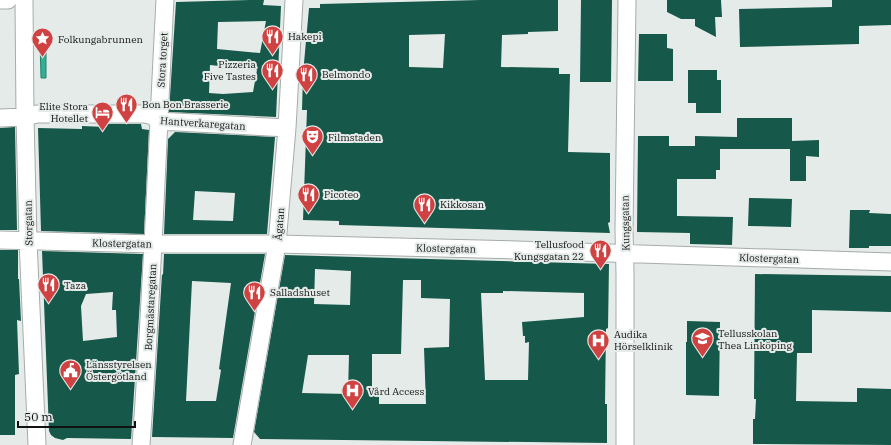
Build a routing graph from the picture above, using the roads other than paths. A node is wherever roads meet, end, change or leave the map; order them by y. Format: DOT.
graph roads {
  1 [pos="0,0"];
  2 [pos="8,0"];
  3 [pos="24,0"];
  4 [pos="165,0"];
  5 [pos="294,0"];
  6 [pos="627,0"];
  7 [pos="25,117"];
  8 [pos="0,118"];
  9 [pos="158,121"];
  10 [pos="287,128"];
  11 [pos="0,240"];
  12 [pos="28,241"];
  13 [pos="153,244"];
  14 [pos="277,244"];
  15 [pos="625,253"];
  16 [pos="891,262"];
  17 [pos="37,445"];
  18 [pos="141,445"];
  19 [pos="242,445"];
  20 [pos="625,445"];
  1 -- 2 [label="street"];
  3 -- 7 [label="street, Storgatan"];
  4 -- 9 [label="street, Stora torget"];
  5 -- 10 [label="street, Ågatan"];
  6 -- 15 [label="street, Kungsgatan"];
  7 -- 8 [label="street"];
  7 -- 9 [label="street, Hantverkaregatan"];
  7 -- 12 [label="street, Storgatan"];
  9 -- 10 [label="street, Hantverkaregatan"];
  9 -- 13 [label="street, Borgmästaregatan"];
  10 -- 14 [label="street, Ågatan"];
  11 -- 12 [label="street, Klostergatan"];
  12 -- 13 [label="street, Klostergatan"];
  12 -- 17 [label="street, Storgatan"];
  13 -- 14 [label="street, Klostergatan"];
  13 -- 18 [label="street, Borgmästaregatan"];
  14 -- 15 [label="street, Klostergatan"];
  14 -- 19 [label="street, Ågatan"];
  15 -- 16 [label="street, Klostergatan"];
  15 -- 20 [label="street, Kungsgatan"];
}
